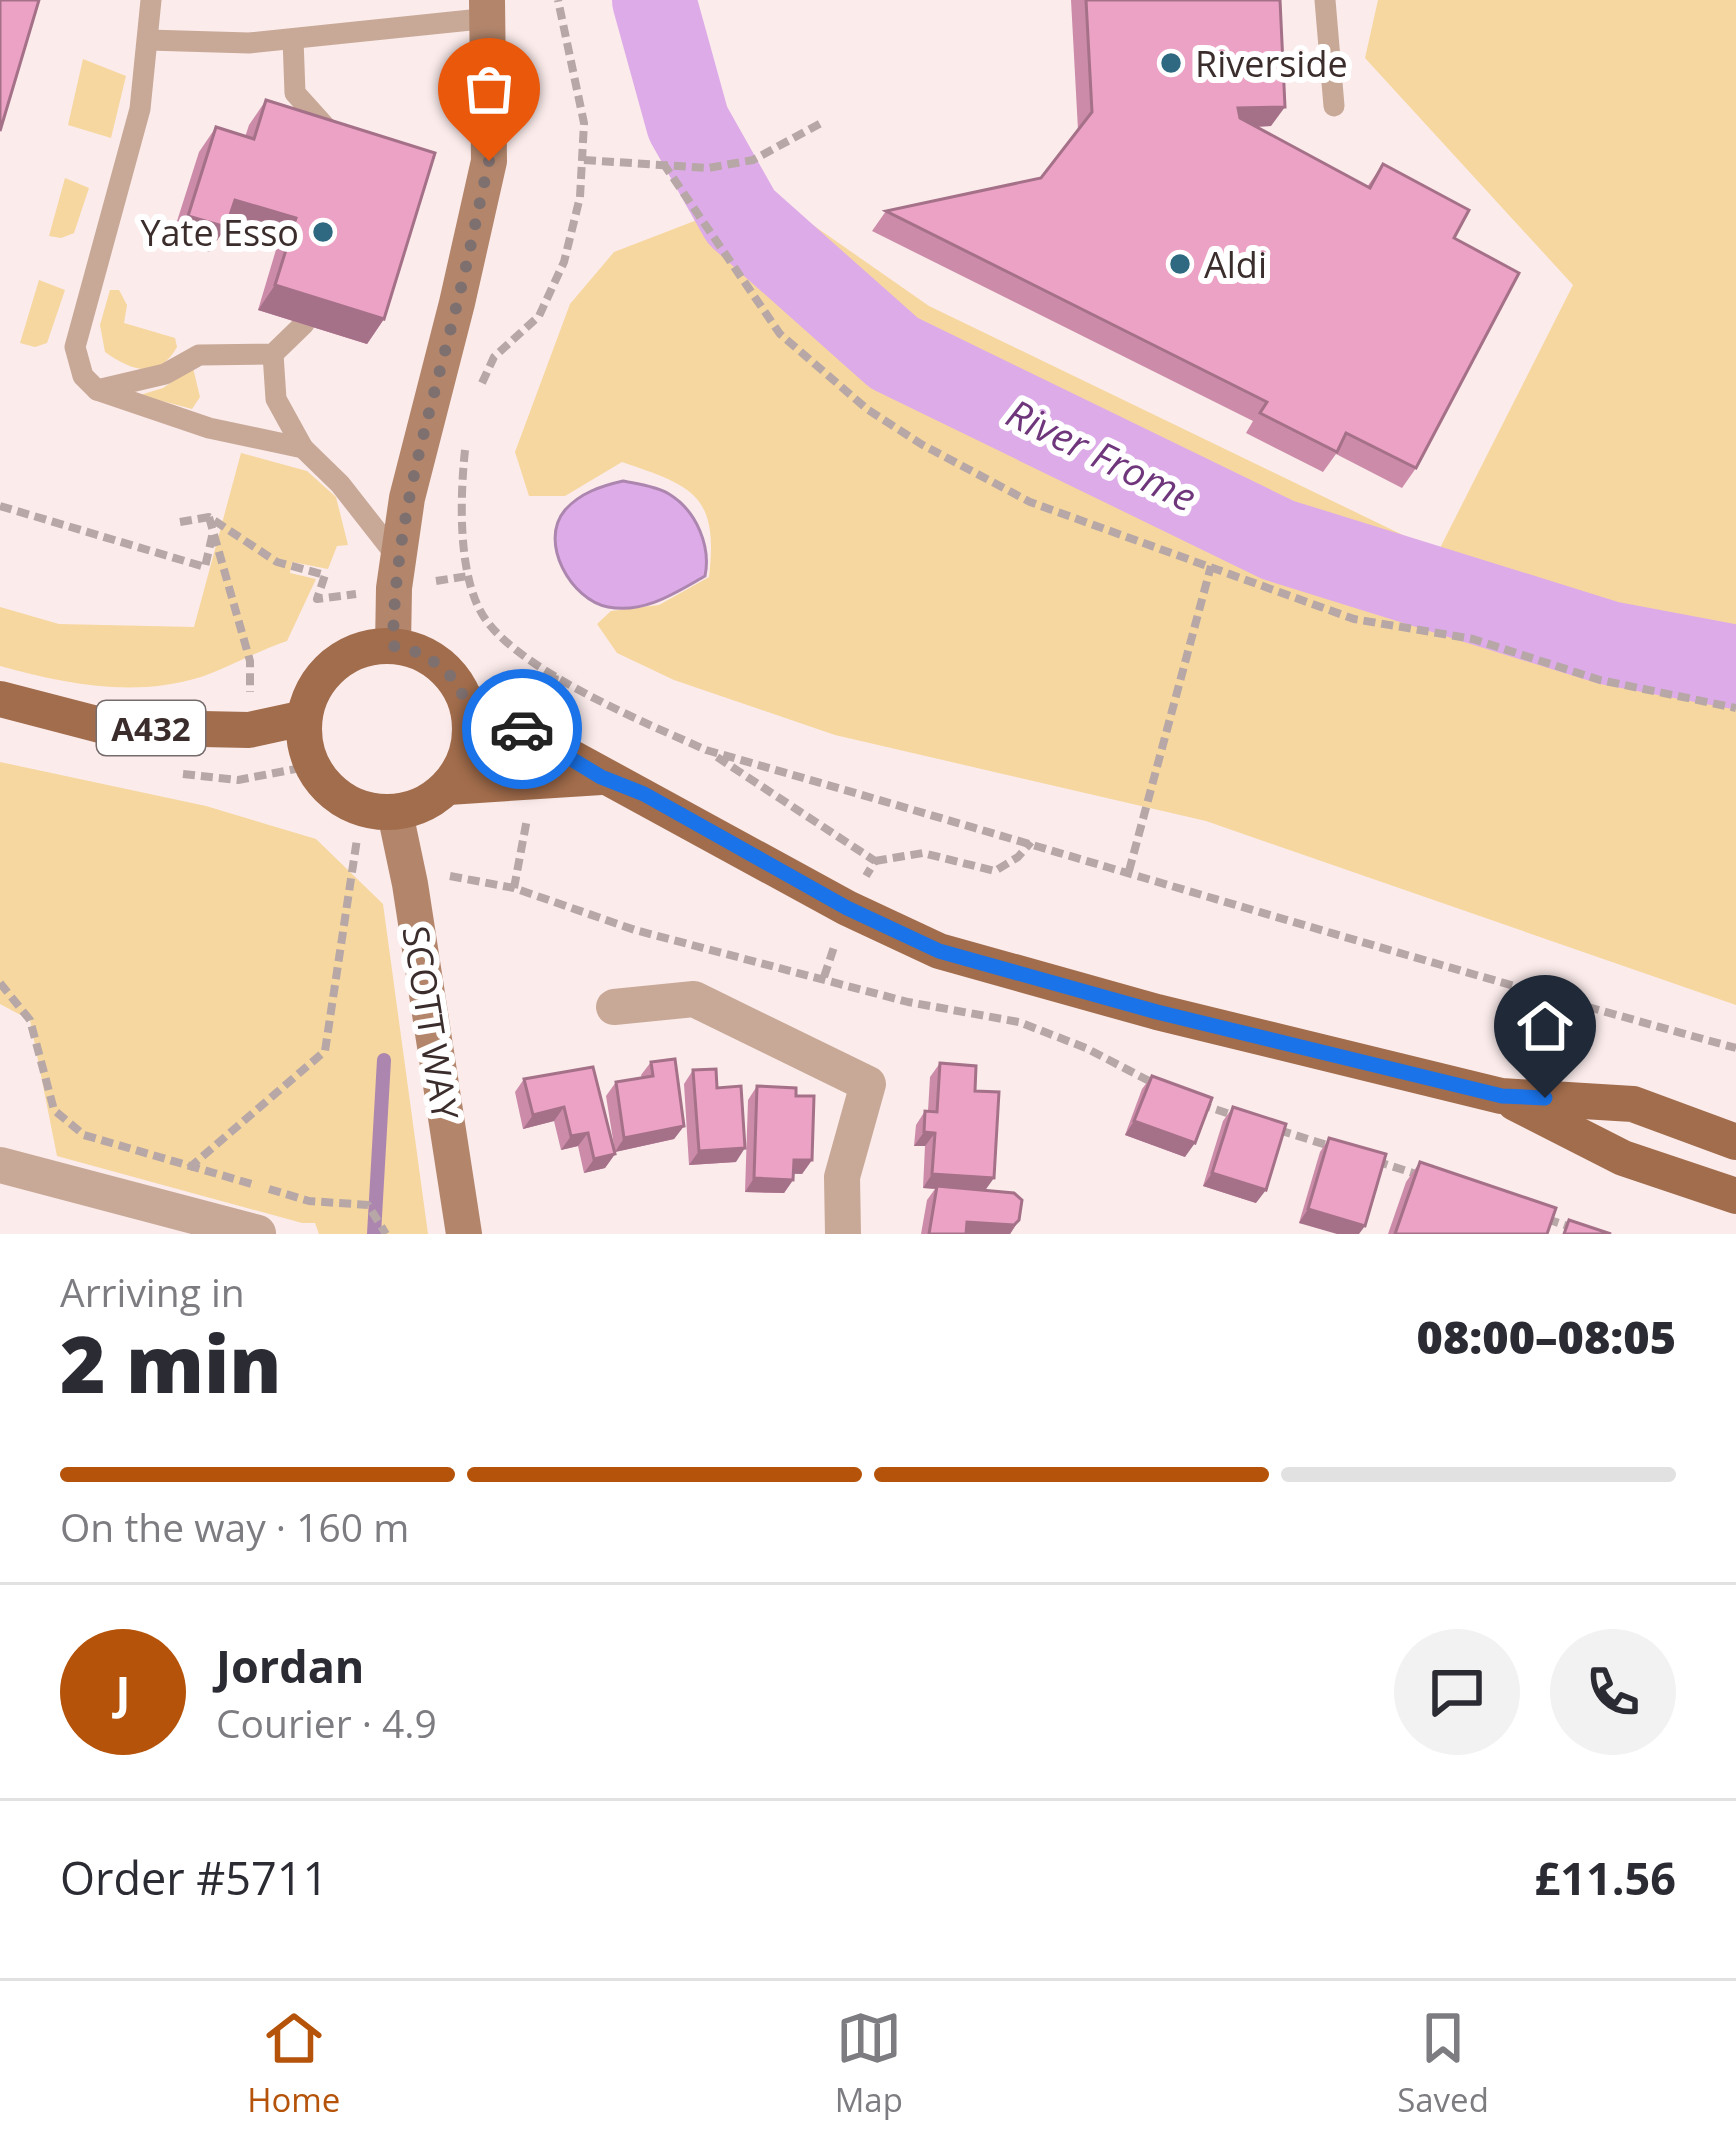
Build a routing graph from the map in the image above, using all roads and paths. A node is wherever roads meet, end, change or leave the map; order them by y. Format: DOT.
graph roads {
  1 [pos="151,0"];
  2 [pos="558,0"];
  3 [pos="1325,0"];
  4 [pos="489,9"];
  5 [pos="293,39"];
  6 [pos="148,40"];
  7 [pos="1334,106"];
  8 [pos="821,122"];
  9 [pos="354,157"];
  10 [pos="584,160"];
  11 [pos="663,164"];
  12 [pos="316,282"];
  13 [pos="272,354"];
  14 [pos="97,390"];
  15 [pos="477,395"];
  16 [pos="467,433"];
  17 [pos="303,448"];
  18 [pos="0,506"];
  19 [pos="209,517"];
  20 [pos="180,522"];
  21 [pos="213,532"];
  22 [pos="1211,566"];
  23 [pos="396,573"];
  24 [pos="468,576"];
  25 [pos="393,646"];
  26 [pos="0,699"];
  27 [pos="466,700"];
  28 [pos="1736,708"];
  29 [pos="304,718"];
  30 [pos="250,730"];
  31 [pos="601,777"];
  32 [pos="448,787"];
  33 [pos="378,811"];
  34 [pos="1030,842"];
  35 [pos="875,861"];
  36 [pos="1129,871"];
  37 [pos="410,884"];
  38 [pos="0,982"];
  39 [pos="614,1007"];
  40 [pos="1736,1048"];
  41 [pos="1158,1085"];
  42 [pos="1502,1096"];
  43 [pos="1195,1102"];
  44 [pos="1238,1117"];
  45 [pos="1260,1124"];
  46 [pos="1736,1142"];
  47 [pos="1347,1152"];
  48 [pos="1369,1159"];
  49 [pos="0,1165"];
  50 [pos="191,1166"];
  51 [pos="1434,1180"];
  52 [pos="1736,1196"];
  53 [pos="147,1203"];
  54 [pos="1534,1214"];
  55 [pos="258,1233"];
  56 [pos="386,1234"];
  57 [pos="464,1234"];
  58 [pos="843,1234"];
  59 [pos="1591,1234"];
  1 -- 6 [label="lane"];
  2 -- 10 [label="path"];
  3 -- 7 [label="lane"];
  4 -- 5 [label="lane"];
  4 -- 23 [label="main road"];
  5 -- 6 [label="lane"];
  5 -- 9 [label="lane"];
  6 -- 14 [label="lane"];
  8 -- 11 [label="path"];
  10 -- 11 [label="path"];
  10 -- 15 [label="path"];
  11 -- 22 [label="path"];
  12 -- 13 [label="lane"];
  13 -- 14 [label="lane"];
  13 -- 17 [label="lane"];
  14 -- 17 [label="lane"];
  16 -- 24 [label="path"];
  17 -- 23 [label="lane"];
  18 -- 21 [label="path"];
  19 -- 20 [label="path"];
  19 -- 21 [label="path"];
  19 -- 23 [label="path"];
  21 -- 30 [label="path"];
  22 -- 28 [label="path"];
  22 -- 36 [label="path"];
  23 -- 24 [label="path"];
  23 -- 25 [label="main road"];
  24 -- 34 [label="path"];
  25 -- 27 [label="main road"];
  25 -- 29 [label="main road"];
  26 -- 30 [label="main road, A432"];
  27 -- 31 [label="main road"];
  27 -- 32 [label="main road"];
  29 -- 30 [label="main road, A432"];
  29 -- 33 [label="main road"];
  31 -- 32 [label="main road"];
  31 -- 42 [label="main road"];
  32 -- 33 [label="main road"];
  33 -- 37 [label="main road, SCOTT WAY"];
  33 -- 50 [label="path"];
  34 -- 35 [label="path"];
  34 -- 36 [label="path"];
  36 -- 40 [label="path"];
  37 -- 41 [label="path"];
  37 -- 57 [label="main road, SCOTT WAY"];
  38 -- 50 [label="path"];
  39 -- 58 [label="street"];
  42 -- 46 [label="main road"];
  42 -- 52 [label="main road"];
  43 -- 44 [label="path"];
  45 -- 47 [label="path"];
  48 -- 51 [label="path"];
  49 -- 53 [label="street"];
  50 -- 53 [label="path"];
  50 -- 56 [label="path"];
  53 -- 55 [label="street"];
  54 -- 59 [label="path"];
}
